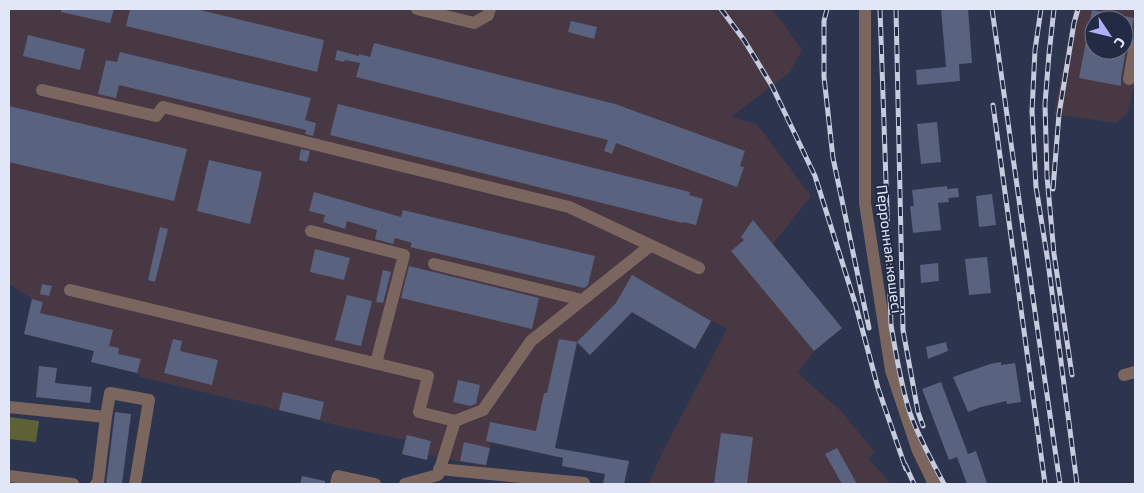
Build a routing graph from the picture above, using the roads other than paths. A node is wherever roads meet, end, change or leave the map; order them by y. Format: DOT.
graph roads {
  1 [pos="416,9"];
  2 [pos="490,9"];
  3 [pos="865,9"];
  4 [pos="1135,45"];
  5 [pos="1129,79"];
  6 [pos="42,90"];
  7 [pos="311,231"];
  8 [pos="650,246"];
  9 [pos="434,264"];
  10 [pos="699,268"];
  11 [pos="70,290"];
  12 [pos="582,300"];
  13 [pos="376,363"];
  14 [pos="9,407"];
  15 [pos="106,417"];
  16 [pos="455,421"];
  17 [pos="439,469"];
  18 [pos="9,476"];
  19 [pos="584,483"];
  20 [pos="73,484"];
  21 [pos="96,484"];
  22 [pos="135,484"];
  23 [pos="336,484"];
  24 [pos="375,484"];
  25 [pos="405,484"];
  26 [pos="934,484"];
  1 -- 2 [label="street"];
  3 -- 26 [label="street, Перронная көшесі"];
  4 -- 5 [label="street"];
  6 -- 8 [label="street"];
  7 -- 13 [label="street"];
  8 -- 10 [label="street"];
  8 -- 12 [label="street"];
  9 -- 12 [label="street"];
  11 -- 13 [label="street"];
  12 -- 16 [label="street"];
  13 -- 16 [label="street"];
  14 -- 15 [label="street"];
  15 -- 21 [label="street"];
  15 -- 22 [label="street"];
  16 -- 17 [label="street"];
  17 -- 19 [label="street"];
  17 -- 25 [label="street"];
  18 -- 20 [label="street"];
  23 -- 24 [label="street"];
}
